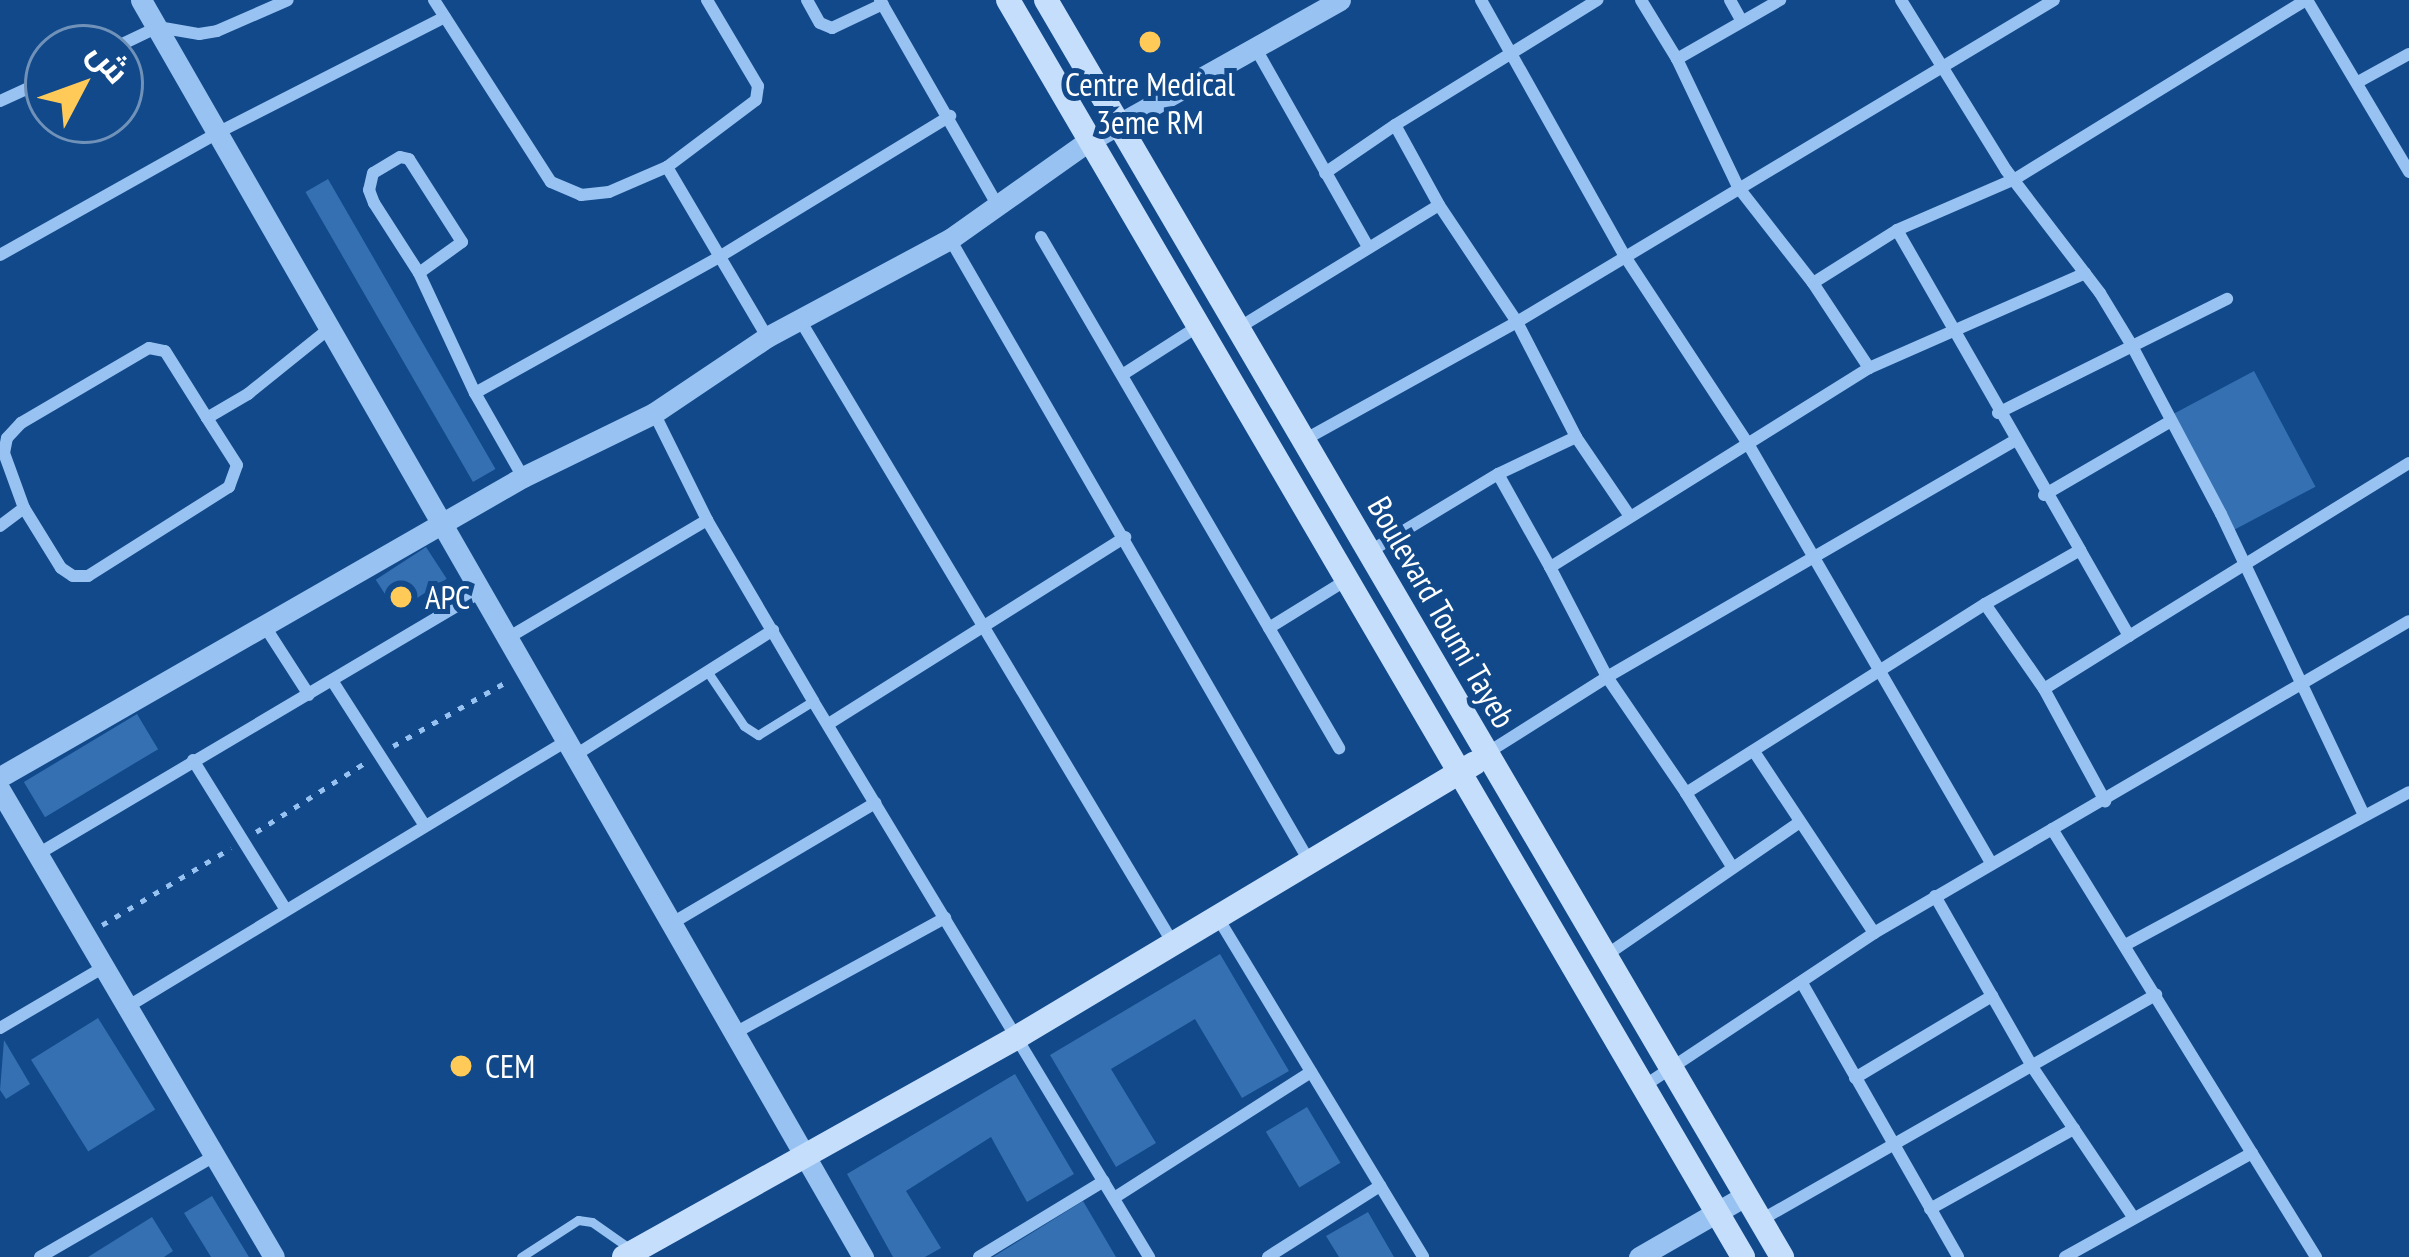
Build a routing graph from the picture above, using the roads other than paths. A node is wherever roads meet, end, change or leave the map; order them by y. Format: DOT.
graph roads {
  1 [pos="141,0"];
  2 [pos="288,0"];
  3 [pos="434,0"];
  4 [pos="707,0"];
  5 [pos="807,0"];
  6 [pos="1008,0"];
  7 [pos="1046,0"];
  8 [pos="1340,0"];
  9 [pos="1481,0"];
  10 [pos="1597,0"];
  11 [pos="1641,0"];
  12 [pos="1730,0"];
  13 [pos="1780,0"];
  14 [pos="1901,0"];
  15 [pos="2054,0"];
  16 [pos="2306,0"];
  17 [pos="881,2"];
  18 [pos="270,4"];
  19 [pos="445,17"];
  20 [pos="1741,20"];
  21 [pos="158,27"];
  22 [pos="144,34"];
  23 [pos="1256,49"];
  24 [pos="2409,54"];
  25 [pos="1509,55"];
  26 [pos="1677,59"];
  27 [pos="1944,70"];
  28 [pos="2357,82"];
  29 [pos="950,116"];
  30 [pos="1118,124"];
  31 [pos="1395,125"];
  32 [pos="221,131"];
  33 [pos="1087,142"];
  34 [pos="667,167"];
  35 [pos="2409,172"];
  36 [pos="1325,173"];
  37 [pos="2014,179"];
  38 [pos="1738,188"];
  39 [pos="997,204"];
  40 [pos="1439,205"];
  41 [pos="1898,230"];
  42 [pos="1040,237"];
  43 [pos="950,239"];
  44 [pos="1369,248"];
  45 [pos="0,255"];
  46 [pos="1624,255"];
  47 [pos="718,257"];
  48 [pos="419,273"];
  49 [pos="2085,273"];
  50 [pos="1813,283"];
  51 [pos="2227,299"];
  52 [pos="800,320"];
  53 [pos="1517,322"];
  54 [pos="332,326"];
  55 [pos="1198,327"];
  56 [pos="1240,327"];
  57 [pos="1955,333"];
  58 [pos="767,337"];
  59 [pos="2131,344"];
  60 [pos="1870,368"];
  61 [pos="1122,375"];
  62 [pos="476,393"];
  63 [pos="654,412"];
  64 [pos="1998,413"];
  65 [pos="207,418"];
  66 [pos="2170,421"];
  67 [pos="1576,437"];
  68 [pos="1304,440"];
  69 [pos="2014,441"];
  70 [pos="1747,442"];
  71 [pos="2409,463"];
  72 [pos="1498,474"];
  73 [pos="523,477"];
  74 [pos="2044,494"];
  75 [pos="25,508"];
  76 [pos="1629,514"];
  77 [pos="707,520"];
  78 [pos="443,521"];
  79 [pos="0,526"];
  80 [pos="1125,537"];
  81 [pos="2080,550"];
  82 [pos="1369,553"];
  83 [pos="1815,558"];
  84 [pos="2243,565"];
  85 [pos="1550,567"];
  86 [pos="1348,579"];
  87 [pos="482,590"];
  88 [pos="1985,604"];
  89 [pos="2409,621"];
  90 [pos="264,625"];
  91 [pos="983,625"];
  92 [pos="1269,628"];
  93 [pos="773,630"];
  94 [pos="511,636"];
  95 [pos="2129,636"];
  96 [pos="1876,670"];
  97 [pos="707,671"];
  98 [pos="1607,676"];
  99 [pos="333,682"];
  100 [pos="2300,686"];
  101 [pos="2044,689"];
  102 [pos="309,695"];
  103 [pos="813,701"];
  104 [pos="830,723"];
  105 [pos="573,746"];
  106 [pos="1339,748"];
  107 [pos="1755,753"];
  108 [pos="1486,754"];
  109 [pos="193,760"];
  110 [pos="1463,772"];
  111 [pos="0,777"];
  112 [pos="0,790"];
  113 [pos="2409,792"];
  114 [pos="1686,794"];
  115 [pos="2105,801"];
  116 [pos="875,802"];
  117 [pos="2364,815"];
  118 [pos="423,823"];
  119 [pos="1797,824"];
  120 [pos="2052,829"];
  121 [pos="38,854"];
  122 [pos="1310,863"];
  123 [pos="1990,863"];
  124 [pos="1731,865"];
  125 [pos="1935,896"];
  126 [pos="284,907"];
  127 [pos="945,918"];
  128 [pos="1218,918"];
  129 [pos="674,922"];
  130 [pos="1874,933"];
  131 [pos="2127,944"];
  132 [pos="1174,945"];
  133 [pos="1604,957"];
  134 [pos="104,967"];
  135 [pos="1802,983"];
  136 [pos="2156,995"];
  137 [pos="1992,996"];
  138 [pos="127,1007"];
  139 [pos="0,1028"];
  140 [pos="734,1034"];
  141 [pos="1018,1036"];
  142 [pos="2033,1068"];
  143 [pos="1675,1069"];
  144 [pos="1311,1072"];
  145 [pos="1855,1078"];
  146 [pos="1644,1086"];
  147 [pos="2074,1129"];
  148 [pos="1893,1147"];
  149 [pos="2252,1153"];
  150 [pos="214,1156"];
  151 [pos="807,1159"];
  152 [pos="1104,1181"];
  153 [pos="1380,1186"];
  154 [pos="1745,1196"];
  155 [pos="1114,1198"];
  156 [pos="1930,1209"];
  157 [pos="1716,1212"];
  158 [pos="2133,1217"];
  159 [pos="1760,1221"];
  160 [pos="629,1254"];
  161 [pos="40,1257"];
  162 [pos="274,1257"];
  163 [pos="521,1257"];
  164 [pos="863,1257"];
  165 [pos="980,1257"];
  166 [pos="1149,1257"];
  167 [pos="1268,1257"];
  168 [pos="1423,1257"];
  169 [pos="1640,1257"];
  170 [pos="1743,1257"];
  171 [pos="1782,1257"];
  172 [pos="1958,1257"];
  173 [pos="2065,1257"];
  174 [pos="2316,1257"];
  1 -- 21 [label="street"];
  2 -- 18 [label="street"];
  3 -- 19 [label="street"];
  4 -- 34 [label="street"];
  5 -- 17 [label="street"];
  6 -- 33 [label="main road, Boulevard Toumi Tayeb"];
  7 -- 30 [label="main road, Boulevard Toumi Tayeb"];
  8 -- 23 [label="street"];
  9 -- 25 [label="street"];
  10 -- 25 [label="street"];
  11 -- 26 [label="street"];
  12 -- 20 [label="street"];
  13 -- 20 [label="street"];
  14 -- 27 [label="street"];
  15 -- 27 [label="street"];
  16 -- 28 [label="street"];
  16 -- 37 [label="street"];
  17 -- 29 [label="street"];
  18 -- 21 [label="street"];
  19 -- 32 [label="street"];
  19 -- 34 [label="street"];
  20 -- 26 [label="street"];
  21 -- 22 [label="street"];
  21 -- 32 [label="street"];
  23 -- 30 [label="street"];
  23 -- 36 [label="street"];
  24 -- 28 [label="street"];
  25 -- 31 [label="street"];
  25 -- 46 [label="street"];
  26 -- 38 [label="street"];
  27 -- 37 [label="street"];
  27 -- 38 [label="street"];
  28 -- 35 [label="street"];
  29 -- 39 [label="street"];
  29 -- 47 [label="street"];
  30 -- 33 [label="street"];
  30 -- 56 [label="main road, Boulevard Toumi Tayeb"];
  31 -- 36 [label="street"];
  31 -- 40 [label="street"];
  32 -- 45 [label="street"];
  32 -- 54 [label="street"];
  33 -- 39 [label="street"];
  33 -- 55 [label="main road, Boulevard Toumi Tayeb"];
  34 -- 47 [label="street"];
  36 -- 44 [label="street"];
  37 -- 41 [label="street"];
  37 -- 49 [label="street"];
  38 -- 46 [label="street"];
  38 -- 50 [label="street"];
  39 -- 43 [label="street"];
  40 -- 44 [label="street"];
  40 -- 53 [label="street"];
  41 -- 50 [label="street"];
  41 -- 57 [label="street"];
  42 -- 61 [label="street"];
  43 -- 52 [label="street"];
  43 -- 80 [label="street"];
  44 -- 56 [label="street"];
  46 -- 53 [label="street"];
  46 -- 70 [label="street"];
  47 -- 58 [label="street"];
  47 -- 62 [label="street"];
  48 -- 48 [label="street"];
  48 -- 62 [label="street"];
  49 -- 57 [label="street"];
  49 -- 59 [label="street"];
  50 -- 60 [label="street"];
  51 -- 59 [label="street"];
  52 -- 58 [label="street"];
  52 -- 91 [label="street"];
  53 -- 67 [label="street"];
  53 -- 68 [label="street"];
  54 -- 65 [label="street"];
  54 -- 78 [label="street"];
  55 -- 61 [label="street"];
  55 -- 86 [label="main road, Boulevard Toumi Tayeb"];
  56 -- 68 [label="main road, Boulevard Toumi Tayeb"];
  57 -- 60 [label="street"];
  57 -- 64 [label="street"];
  58 -- 63 [label="street"];
  59 -- 64 [label="street"];
  59 -- 66 [label="street"];
  60 -- 70 [label="street"];
  61 -- 92 [label="street"];
  62 -- 73 [label="street"];
  63 -- 73 [label="street"];
  63 -- 77 [label="street"];
  64 -- 69 [label="street"];
  65 -- 75 [label="street"];
  65 -- 75 [label="street"];
  66 -- 74 [label="street"];
  66 -- 84 [label="street"];
  67 -- 72 [label="street"];
  67 -- 76 [label="street"];
  68 -- 82 [label="main road, Boulevard Toumi Tayeb"];
  69 -- 74 [label="street"];
  69 -- 83 [label="street"];
  70 -- 76 [label="street"];
  70 -- 83 [label="street"];
  71 -- 84 [label="street"];
  72 -- 82 [label="street"];
  72 -- 85 [label="street"];
  73 -- 78 [label="street"];
  74 -- 81 [label="street"];
  75 -- 79 [label="street"];
  76 -- 85 [label="street"];
  77 -- 93 [label="street"];
  77 -- 94 [label="street"];
  78 -- 87 [label="street"];
  78 -- 90 [label="street"];
  80 -- 91 [label="street"];
  80 -- 122 [label="street"];
  81 -- 88 [label="street"];
  81 -- 95 [label="street"];
  82 -- 108 [label="main road, Boulevard Toumi Tayeb"];
  83 -- 96 [label="street"];
  83 -- 98 [label="street"];
  84 -- 95 [label="street"];
  84 -- 100 [label="street"];
  85 -- 98 [label="street"];
  86 -- 92 [label="street"];
  86 -- 110 [label="main road, Boulevard Toumi Tayeb"];
  87 -- 94 [label="street"];
  87 -- 99 [label="street"];
  88 -- 96 [label="street"];
  88 -- 101 [label="street"];
  89 -- 100 [label="street"];
  90 -- 102 [label="street"];
  90 -- 111 [label="street"];
  91 -- 104 [label="street"];
  91 -- 132 [label="street"];
  92 -- 106 [label="street"];
  93 -- 97 [label="street"];
  93 -- 103 [label="street"];
  94 -- 105 [label="street"];
  95 -- 101 [label="street"];
  96 -- 107 [label="street"];
  96 -- 123 [label="street"];
  97 -- 103 [label="lane"];
  97 -- 105 [label="street"];
  98 -- 108 [label="street"];
  98 -- 114 [label="street"];
  99 -- 102 [label="street"];
  99 -- 118 [label="street"];
  100 -- 115 [label="street"];
  100 -- 117 [label="street"];
  101 -- 115 [label="street"];
  102 -- 109 [label="street"];
  103 -- 104 [label="street"];
  104 -- 116 [label="street"];
  105 -- 118 [label="street"];
  105 -- 129 [label="street"];
  107 -- 114 [label="street"];
  107 -- 119 [label="street"];
  108 -- 110 [label="main road"];
  108 -- 133 [label="main road, Boulevard Toumi Tayeb"];
  109 -- 121 [label="street"];
  109 -- 126 [label="street"];
  110 -- 122 [label="main road"];
  110 -- 146 [label="main road, Boulevard Toumi Tayeb"];
  112 -- 121 [label="street"];
  113 -- 117 [label="street"];
  114 -- 124 [label="street"];
  115 -- 120 [label="street"];
  116 -- 127 [label="street"];
  116 -- 129 [label="street"];
  117 -- 131 [label="street"];
  118 -- 126 [label="street"];
  119 -- 124 [label="street"];
  119 -- 130 [label="street"];
  120 -- 123 [label="street"];
  120 -- 131 [label="street"];
  121 -- 134 [label="street"];
  122 -- 128 [label="main road"];
  123 -- 125 [label="street"];
  124 -- 133 [label="street"];
  125 -- 130 [label="street"];
  125 -- 137 [label="street"];
  126 -- 138 [label="street"];
  127 -- 140 [label="street"];
  127 -- 141 [label="street"];
  128 -- 132 [label="main road"];
  128 -- 144 [label="street"];
  129 -- 140 [label="street"];
  130 -- 135 [label="street"];
  131 -- 136 [label="street"];
  132 -- 141 [label="main road"];
  133 -- 143 [label="main road, Boulevard Toumi Tayeb"];
  134 -- 138 [label="street"];
  134 -- 139 [label="street"];
  135 -- 143 [label="street"];
  135 -- 145 [label="street"];
  136 -- 142 [label="street"];
  136 -- 149 [label="street"];
  137 -- 142 [label="street"];
  137 -- 145 [label="street"];
  138 -- 150 [label="street"];
  140 -- 151 [label="street"];
  141 -- 151 [label="main road"];
  141 -- 152 [label="street"];
  142 -- 147 [label="street"];
  142 -- 148 [label="street"];
  143 -- 146 [label="street"];
  143 -- 154 [label="main road, Boulevard Toumi Tayeb"];
  144 -- 153 [label="street"];
  144 -- 155 [label="street"];
  145 -- 148 [label="street"];
  146 -- 157 [label="main road, Boulevard Toumi Tayeb"];
  147 -- 156 [label="street"];
  147 -- 158 [label="street"];
  148 -- 156 [label="street"];
  148 -- 159 [label="street"];
  149 -- 158 [label="street"];
  149 -- 174 [label="street"];
  150 -- 161 [label="street"];
  150 -- 162 [label="street"];
  151 -- 160 [label="main road"];
  151 -- 164 [label="street"];
  152 -- 155 [label="street"];
  152 -- 165 [label="street"];
  153 -- 167 [label="street"];
  153 -- 168 [label="street"];
  154 -- 157 [label="street"];
  154 -- 159 [label="main road, Boulevard Toumi Tayeb"];
  155 -- 166 [label="street"];
  156 -- 172 [label="street"];
  157 -- 169 [label="street"];
  157 -- 170 [label="main road, Boulevard Toumi Tayeb"];
  158 -- 173 [label="street"];
  159 -- 171 [label="main road, Boulevard Toumi Tayeb"];
  160 -- 163 [label="lane"];
}
